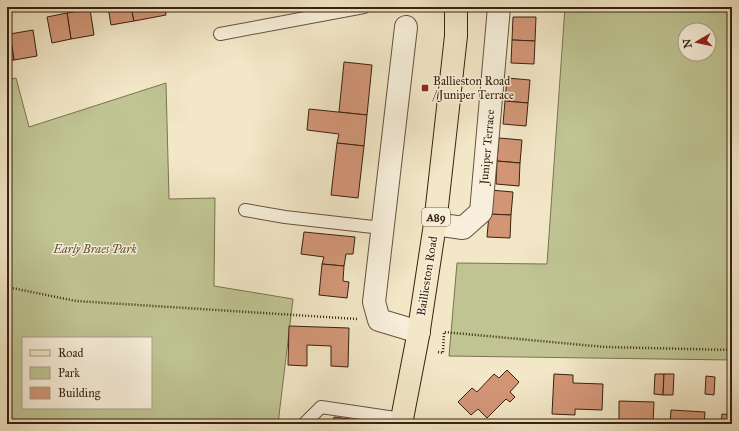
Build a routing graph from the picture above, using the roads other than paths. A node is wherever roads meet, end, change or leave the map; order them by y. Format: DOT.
graph roads {
  1 [pos="364,7"];
  2 [pos="456,7"];
  3 [pos="499,7"];
  4 [pos="406,27"];
  5 [pos="220,34"];
  6 [pos="246,210"];
  7 [pos="436,224"];
  8 [pos="382,228"];
  9 [pos="417,340"];
  10 [pos="401,422"];
  11 [pos="304,424"];
  1 -- 5 [label="lane"];
  2 -- 7 [label="main road, Baillieston Road / A89"];
  3 -- 7 [label="street, Juniper Terrace"];
  4 -- 8 [label="street"];
  6 -- 8 [label="lane"];
  7 -- 9 [label="main road, Baillieston Road / A89"];
  8 -- 9 [label="street"];
  9 -- 10 [label="main road, Baillieston Road / A89"];
  10 -- 11 [label="lane"];
}
